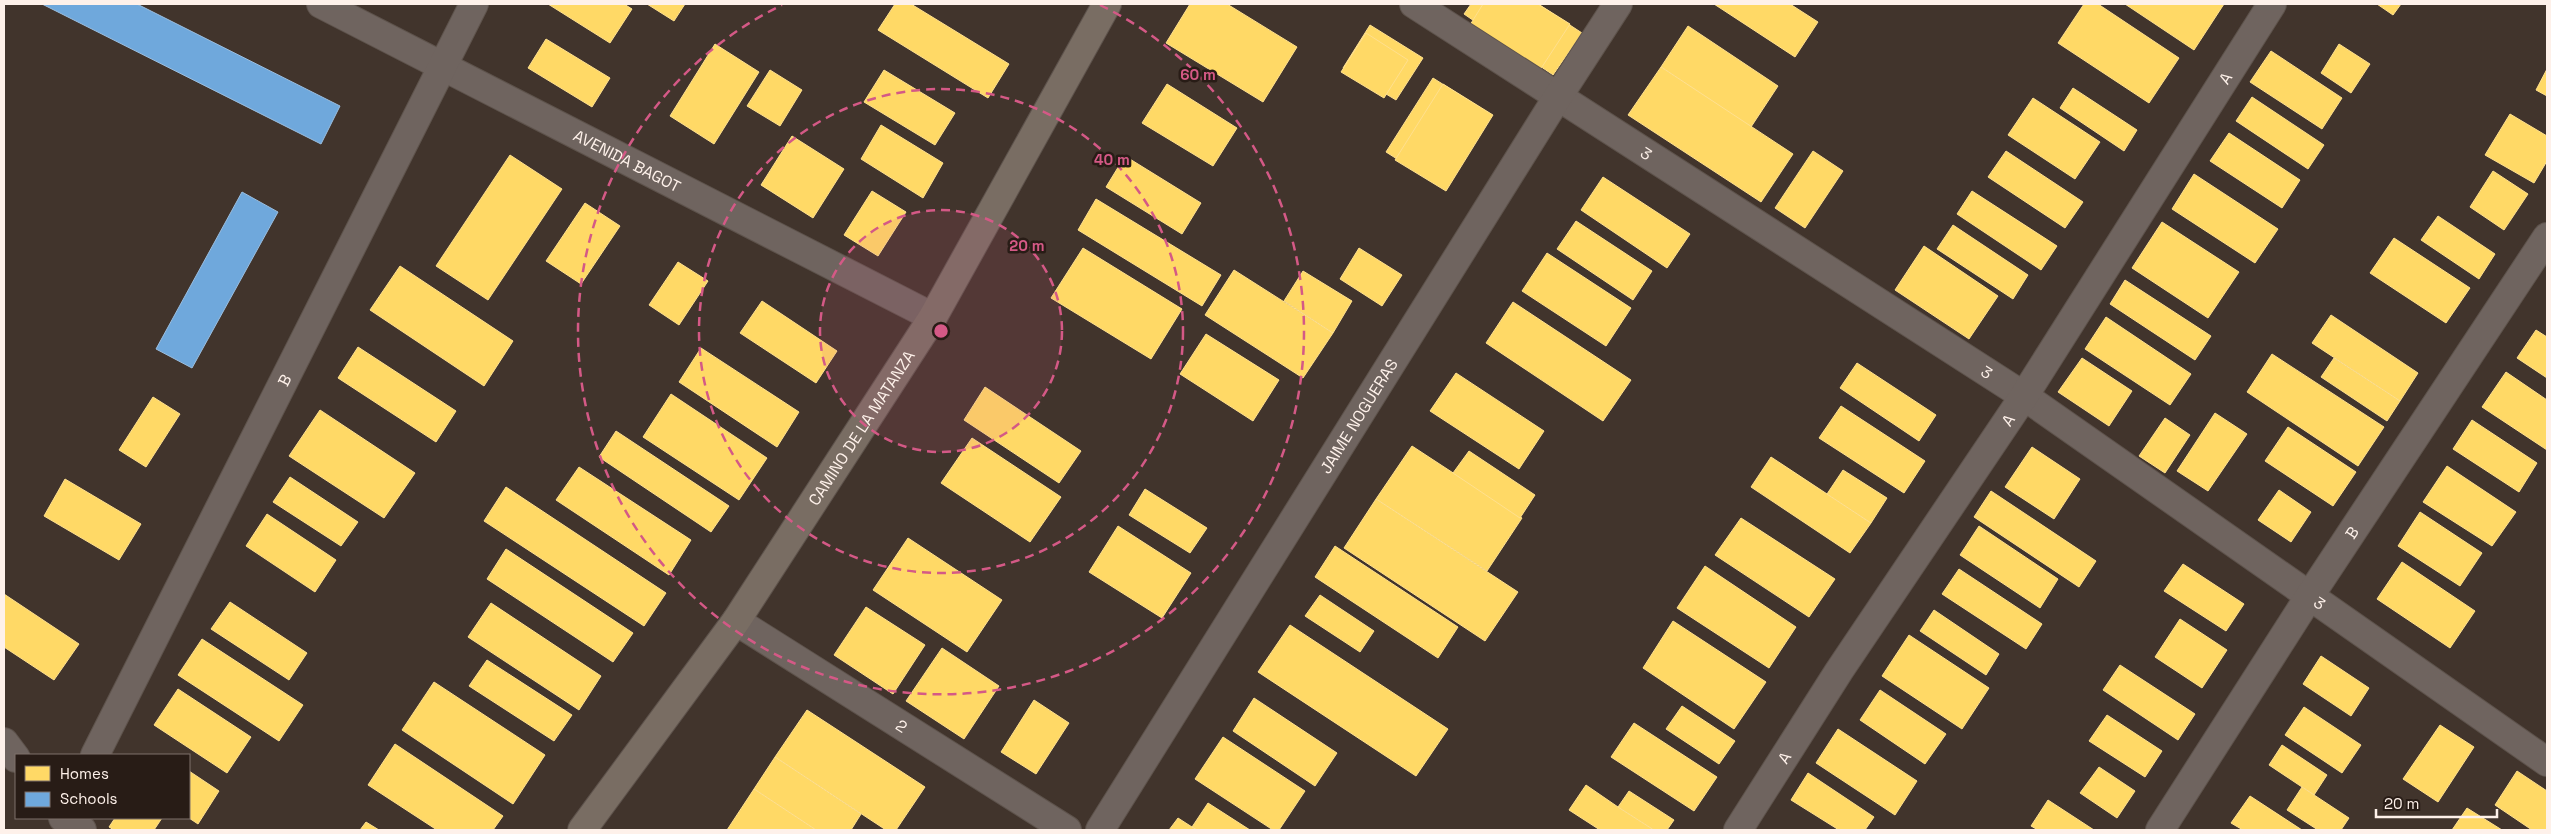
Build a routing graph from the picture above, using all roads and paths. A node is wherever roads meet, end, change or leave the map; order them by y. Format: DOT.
graph roads {
  1 [pos="321,4"];
  2 [pos="474,4"];
  3 [pos="1107,4"];
  4 [pos="1414,4"];
  5 [pos="1618,4"];
  6 [pos="2272,4"];
  7 [pos="444,66"];
  8 [pos="1557,98"];
  9 [pos="2547,237"];
  10 [pos="933,317"];
  11 [pos="2024,396"];
  12 [pos="2309,597"];
  13 [pos="736,621"];
  14 [pos="4,742"];
  15 [pos="96,754"];
  16 [pos="15,757"];
  17 [pos="2547,762"];
  18 [pos="65,819"];
  19 [pos="82,830"];
  20 [pos="582,830"];
  21 [pos="1067,830"];
  22 [pos="1100,830"];
  23 [pos="1738,830"];
  24 [pos="2160,830"];
  1 -- 7 [label="street, AVENIDA BAGOT"];
  2 -- 7 [label="street, B"];
  3 -- 10 [label="main road, CAMINO DE LA MATANZA"];
  4 -- 8 [label="street, 3"];
  5 -- 8 [label="street, JAIME NOGUERAS"];
  6 -- 11 [label="street, A"];
  7 -- 10 [label="street, AVENIDA BAGOT"];
  7 -- 15 [label="street, B"];
  8 -- 11 [label="street, 3"];
  8 -- 22 [label="street, JAIME NOGUERAS"];
  9 -- 12 [label="street, B"];
  10 -- 13 [label="main road, CAMINO DE LA MATANZA"];
  11 -- 12 [label="street, 3"];
  11 -- 23 [label="street, A"];
  12 -- 17 [label="street, 3"];
  12 -- 24 [label="street, B"];
  13 -- 20 [label="main road, CAMINO DE LA MATANZA"];
  13 -- 21 [label="street, 2"];
  14 -- 16 [label="street"];
  18 -- 19 [label="street"];
}
